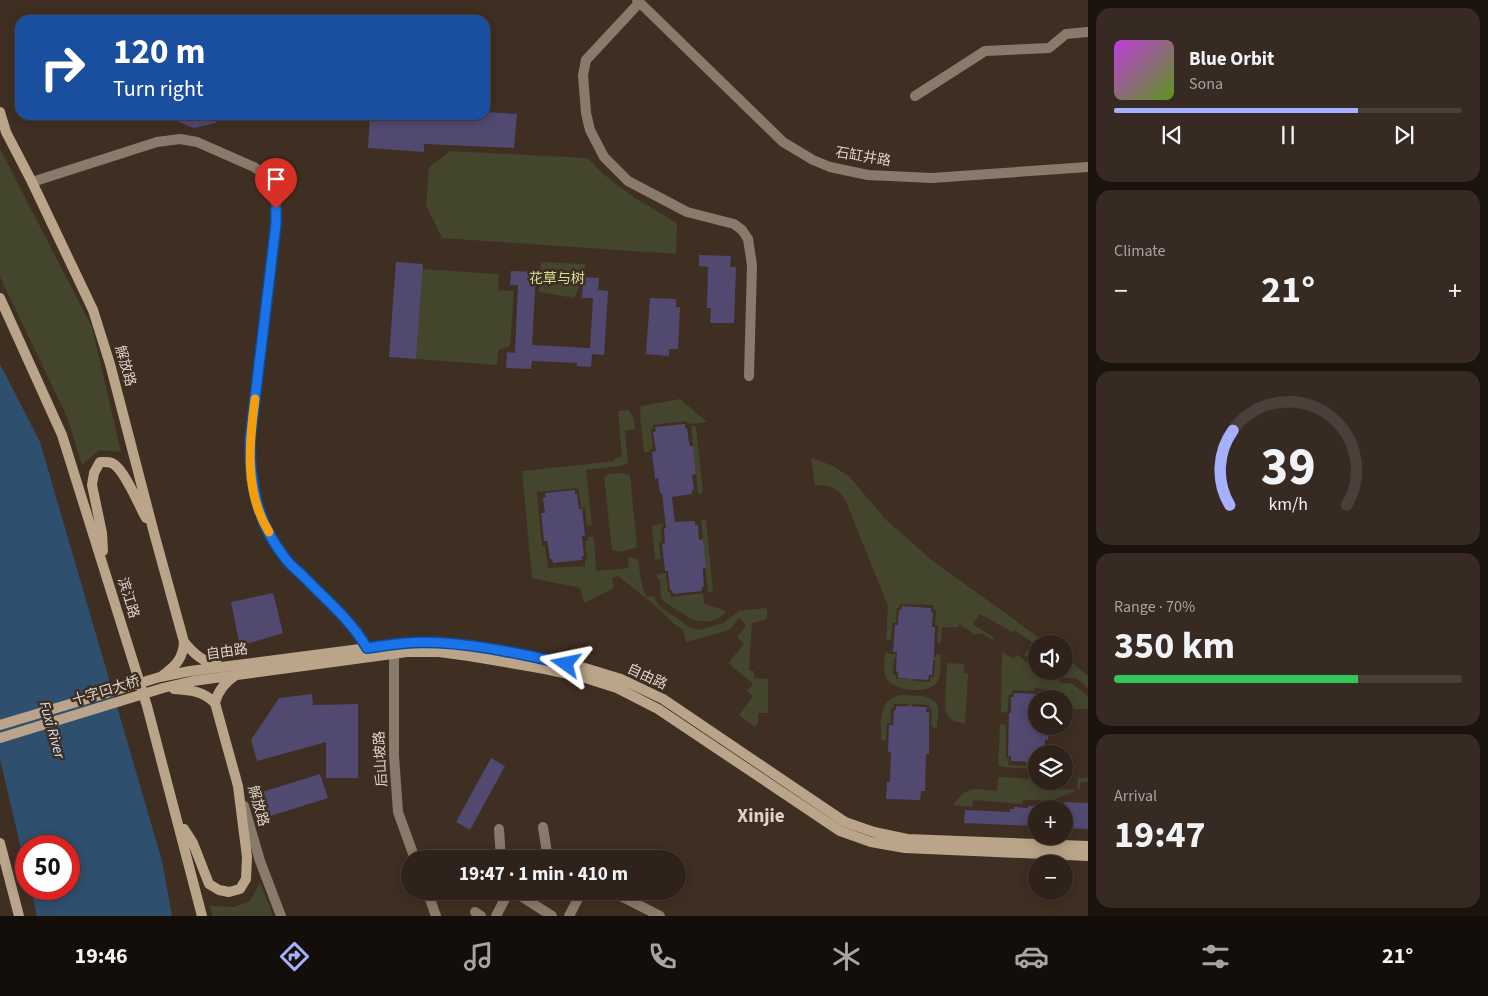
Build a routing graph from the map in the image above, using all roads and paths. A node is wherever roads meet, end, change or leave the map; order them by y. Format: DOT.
graph roads {
  1 [pos="638,1"];
  2 [pos="1088,32"];
  3 [pos="916,96"];
  4 [pos="0,112"];
  5 [pos="1088,167"];
  6 [pos="32,182"];
  7 [pos="0,298"];
  8 [pos="749,376"];
  9 [pos="154,533"];
  10 [pos="103,564"];
  11 [pos="184,642"];
  12 [pos="367,648"];
  13 [pos="394,654"];
  14 [pos="226,666"];
  15 [pos="238,674"];
  16 [pos="160,677"];
  17 [pos="163,688"];
  18 [pos="215,702"];
  19 [pos="0,725"];
  20 [pos="0,738"];
  21 [pos="238,786"];
  22 [pos="177,816"];
  23 [pos="543,827"];
  24 [pos="499,829"];
  25 [pos="0,843"];
  26 [pos="1088,846"];
  27 [pos="412,850"];
  28 [pos="500,850"];
  29 [pos="547,850"];
  30 [pos="1088,856"];
  31 [pos="430,900"];
  32 [pos="506,900"];
  33 [pos="526,900"];
  34 [pos="577,900"];
  35 [pos="629,900"];
  36 [pos="19,916"];
  37 [pos="202,916"];
  38 [pos="281,916"];
  39 [pos="436,916"];
  40 [pos="496,916"];
  41 [pos="552,916"];
  42 [pos="569,916"];
  43 [pos="660,916"];
  1 -- 5 [label="street, 石缸井路"];
  1 -- 8 [label="street"];
  2 -- 3 [label="street"];
  4 -- 6 [label="main road, 解放路"];
  6 -- 9 [label="main road, 解放路"];
  6 -- 12 [label="street"];
  7 -- 10 [label="main road, 滨江路"];
  9 -- 10 [label="main road"];
  9 -- 11 [label="main road, 解放路"];
  10 -- 22 [label="main road, 滨江路"];
  11 -- 14 [label="main road"];
  11 -- 16 [label="main road"];
  12 -- 14 [label="main road, 自由路"];
  12 -- 26 [label="main road, 自由路"];
  13 -- 15 [label="main road, 自由路"];
  13 -- 27 [label="street, 后山坡路"];
  13 -- 30 [label="main road, 自由路"];
  14 -- 16 [label="main road, 自由路"];
  15 -- 17 [label="main road, 自由路"];
  15 -- 18 [label="main road"];
  16 -- 19 [label="main road, 十字口大桥"];
  17 -- 18 [label="main road"];
  17 -- 20 [label="main road, 十字口大桥"];
  18 -- 21 [label="main road, 解放路"];
  21 -- 22 [label="main road"];
  21 -- 38 [label="street, 解放路"];
  22 -- 37 [label="main road, 滨江路"];
  23 -- 29 [label="street"];
  24 -- 28 [label="street"];
  25 -- 36 [label="main road"];
  31 -- 39 [label="street"];
  32 -- 40 [label="street"];
  33 -- 41 [label="street"];
  34 -- 42 [label="street"];
  35 -- 43 [label="street"];
}
